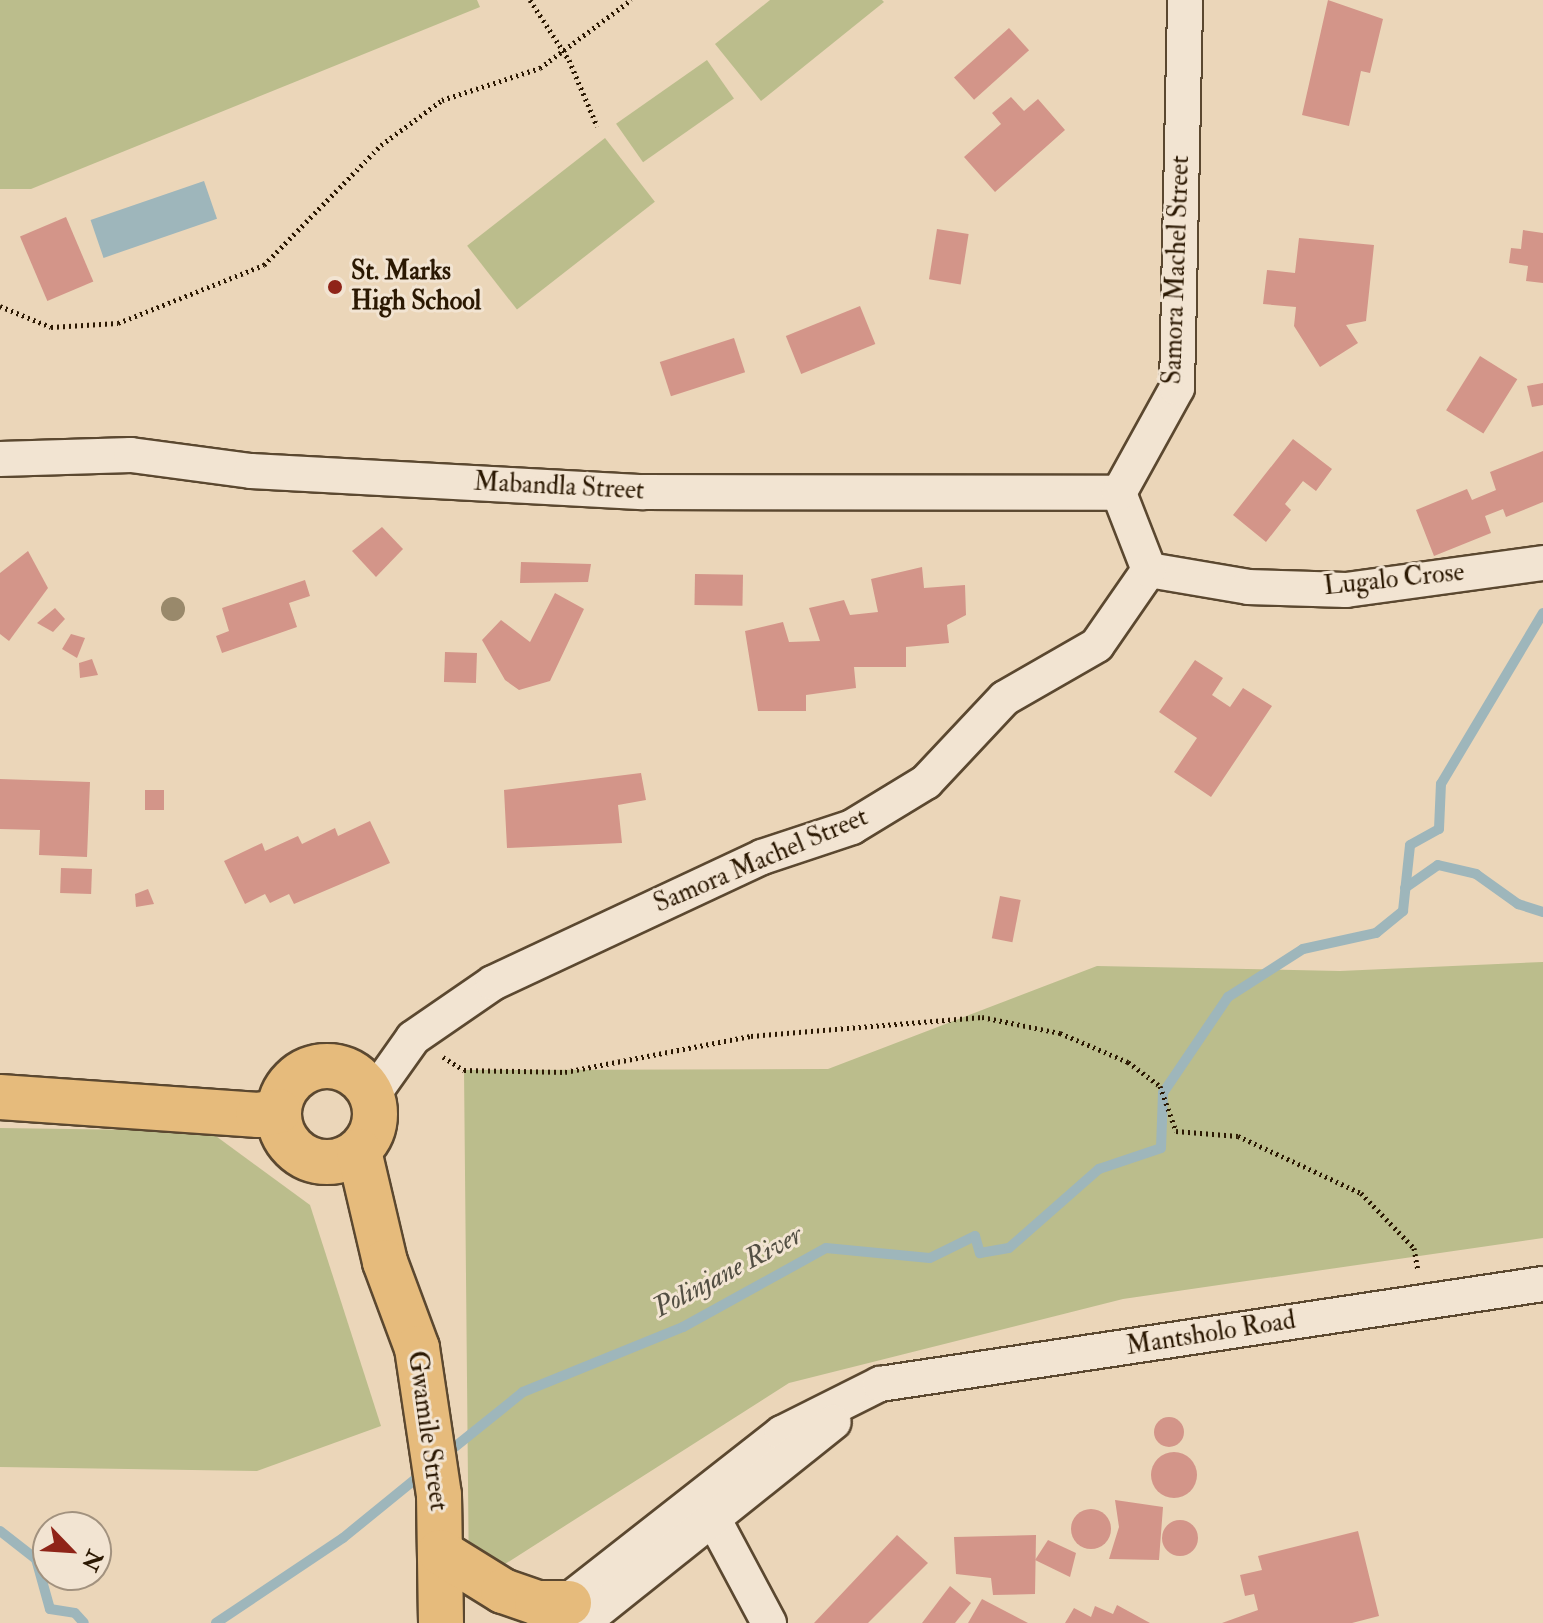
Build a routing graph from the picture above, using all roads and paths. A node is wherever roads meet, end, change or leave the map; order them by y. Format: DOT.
graph roads {
  1 [pos="530,0"];
  2 [pos="631,0"];
  3 [pos="1185,0"];
  4 [pos="597,126"];
  5 [pos="0,306"];
  6 [pos="0,459"];
  7 [pos="1119,493"];
  8 [pos="1543,563"];
  9 [pos="1149,570"];
  10 [pos="413,1038"];
  11 [pos="372,1096"];
  12 [pos="0,1097"];
  13 [pos="279,1111"];
  14 [pos="359,1151"];
  15 [pos="1543,1284"];
  16 [pos="1424,1299"];
  17 [pos="708,1508"];
  18 [pos="440,1552"];
  19 [pos="563,1616"];
  20 [pos="441,1623"];
  21 [pos="769,1623"];
  1 -- 4 [label="path"];
  2 -- 5 [label="path"];
  3 -- 7 [label="street, Samora Machel Street"];
  6 -- 7 [label="street, Mabandla Street"];
  7 -- 9 [label="street"];
  8 -- 9 [label="street, Lugalo Crose"];
  9 -- 10 [label="street, Samora Machel Street"];
  10 -- 11 [label="street, Samora Machel Street"];
  10 -- 16 [label="path"];
  11 -- 13 [label="main road"];
  11 -- 14 [label="main road"];
  12 -- 13 [label="main road"];
  13 -- 14 [label="main road"];
  14 -- 18 [label="main road, Gwamile Street"];
  15 -- 16 [label="street, Mantsholo Road"];
  16 -- 17 [label="street, Mantsholo Road"];
  17 -- 19 [label="street, Mantsholo Road"];
  17 -- 21 [label="street"];
  18 -- 19 [label="main road"];
  18 -- 20 [label="main road, Gwamile Street"];
}
